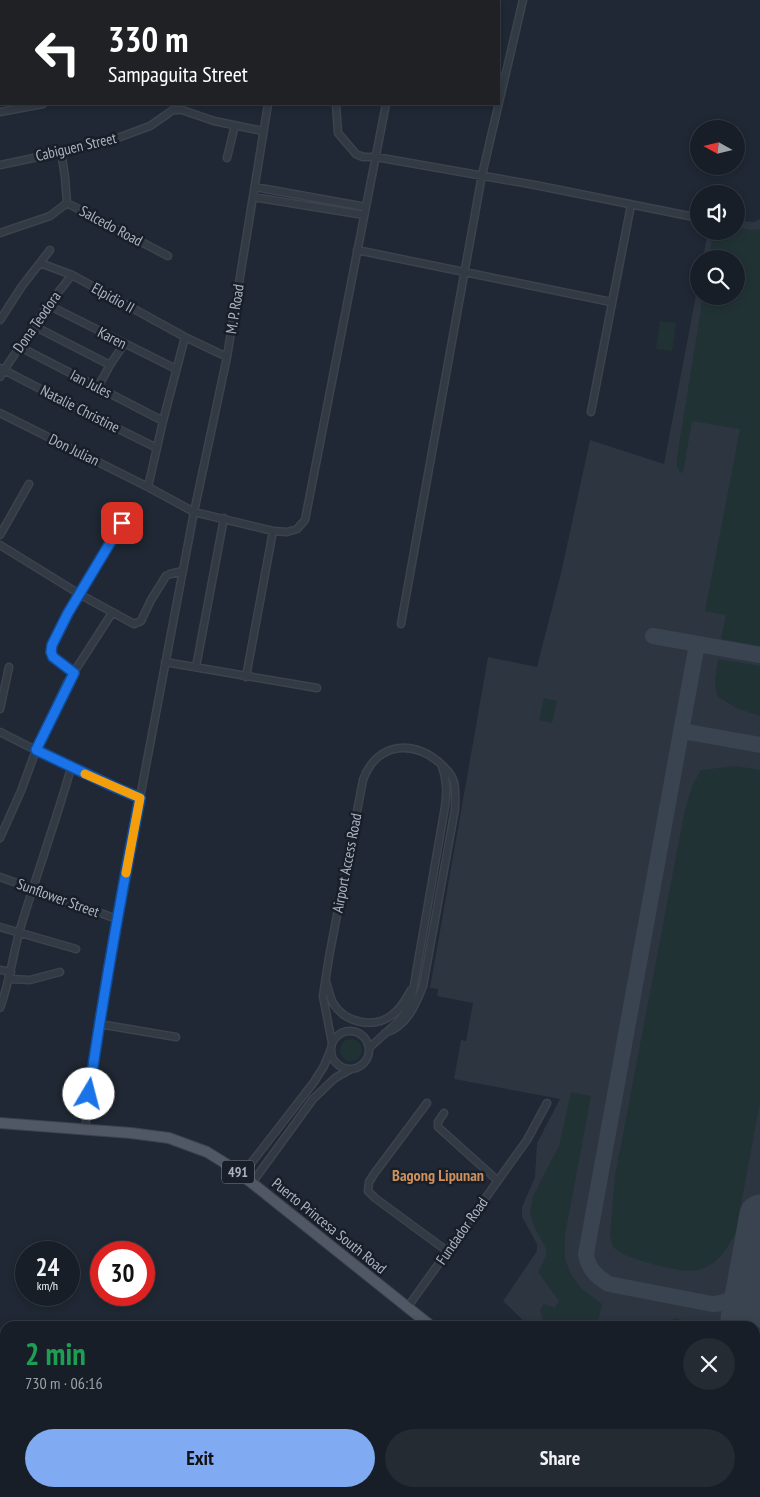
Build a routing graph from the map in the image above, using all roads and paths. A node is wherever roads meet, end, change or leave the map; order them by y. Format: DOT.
graph roads {
  1 [pos="523,0"];
  2 [pos="500,98"];
  3 [pos="38,105"];
  4 [pos="268,105"];
  5 [pos="336,105"];
  6 [pos="386,105"];
  7 [pos="498,105"];
  8 [pos="0,112"];
  9 [pos="235,125"];
  10 [pos="263,131"];
  11 [pos="61,151"];
  12 [pos="376,157"];
  13 [pos="227,158"];
  14 [pos="0,165"];
  15 [pos="482,175"];
  16 [pos="255,187"];
  17 [pos="253,196"];
  18 [pos="67,203"];
  19 [pos="631,205"];
  20 [pos="366,207"];
  21 [pos="364,215"];
  22 [pos="690,216"];
  23 [pos="0,233"];
  24 [pos="50,250"];
  25 [pos="358,250"];
  26 [pos="168,256"];
  27 [pos="40,263"];
  28 [pos="464,272"];
  29 [pos="72,275"];
  30 [pos="611,302"];
  31 [pos="48,305"];
  32 [pos="0,320"];
  33 [pos="34,326"];
  34 [pos="185,337"];
  35 [pos="124,344"];
  36 [pos="20,347"];
  37 [pos="227,357"];
  38 [pos="110,365"];
  39 [pos="2,369"];
  40 [pos="176,369"];
  41 [pos="0,377"];
  42 [pos="98,387"];
  43 [pos="591,412"];
  44 [pos="0,413"];
  45 [pos="163,421"];
  46 [pos="157,448"];
  47 [pos="29,484"];
  48 [pos="148,487"];
  49 [pos="194,512"];
  50 [pos="224,518"];
  51 [pos="122,523"];
  52 [pos="273,531"];
  53 [pos="0,534"];
  54 [pos="0,545"];
  55 [pos="183,571"];
  56 [pos="80,595"];
  57 [pos="112,612"];
  58 [pos="401,624"];
  59 [pos="165,662"];
  60 [pos="9,667"];
  61 [pos="196,667"];
  62 [pos="74,673"];
  63 [pos="246,677"];
  64 [pos="317,688"];
  65 [pos="0,709"];
  66 [pos="0,732"];
  67 [pos="36,750"];
  68 [pos="442,765"];
  69 [pos="71,768"];
  70 [pos="140,798"];
  71 [pos="0,838"];
  72 [pos="0,877"];
  73 [pos="32,888"];
  74 [pos="117,919"];
  75 [pos="0,927"];
  76 [pos="19,932"];
  77 [pos="76,949"];
  78 [pos="0,970"];
  79 [pos="60,972"];
  80 [pos="10,976"];
  81 [pos="325,978"];
  82 [pos="413,987"];
  83 [pos="0,1007"];
  84 [pos="99,1024"];
  85 [pos="386,1033"];
  86 [pos="176,1037"];
  87 [pos="331,1046"];
  88 [pos="369,1048"];
  89 [pos="351,1069"];
  90 [pos="428,1103"];
  91 [pos="547,1103"];
  92 [pos="444,1113"];
  93 [pos="0,1123"];
  94 [pos="85,1130"];
  95 [pos="242,1175"];
  96 [pos="497,1180"];
  97 [pos="252,1183"];
  98 [pos="448,1251"];
  99 [pos="407,1308"];
  100 [pos="424,1321"];
  1 -- 2 [label="street"];
  3 -- 8 [label="street"];
  4 -- 10 [label="street, M. P. Road"];
  5 -- 12 [label="street"];
  6 -- 12 [label="street"];
  7 -- 15 [label="street"];
  9 -- 10 [label="street, Cabiguen Street"];
  9 -- 11 [label="street, Cabiguen Street"];
  9 -- 13 [label="street"];
  10 -- 16 [label="street, M. P. Road"];
  11 -- 14 [label="street, Cabiguen Street"];
  11 -- 18 [label="street"];
  12 -- 15 [label="street"];
  12 -- 20 [label="street"];
  15 -- 19 [label="street"];
  15 -- 28 [label="street"];
  16 -- 17 [label="street, M. P. Road"];
  16 -- 20 [label="street"];
  17 -- 21 [label="street"];
  17 -- 37 [label="street, M. P. Road"];
  18 -- 23 [label="street, Salcedo Road"];
  18 -- 26 [label="street, Salcedo Road"];
  19 -- 22 [label="street"];
  19 -- 30 [label="street"];
  20 -- 21 [label="street"];
  21 -- 25 [label="street"];
  24 -- 27 [label="street"];
  25 -- 28 [label="street"];
  25 -- 52 [label="street"];
  27 -- 29 [label="street, Elpidio II"];
  27 -- 32 [label="street"];
  28 -- 30 [label="street"];
  28 -- 58 [label="street"];
  29 -- 31 [label="street, Dona Teodora"];
  29 -- 34 [label="street, Elpidio II"];
  30 -- 43 [label="street"];
  31 -- 33 [label="street, Dona Teodora"];
  31 -- 35 [label="street, Karen"];
  33 -- 36 [label="street, Dona Teodora"];
  33 -- 38 [label="street"];
  34 -- 37 [label="street, Elpidio II"];
  34 -- 40 [label="street"];
  35 -- 38 [label="street"];
  35 -- 40 [label="street, Karen"];
  36 -- 39 [label="street, Dona Teodora"];
  36 -- 42 [label="street, Ian Jules"];
  37 -- 49 [label="street, M. P. Road"];
  38 -- 42 [label="street"];
  39 -- 41 [label="street, Dona Teodora"];
  39 -- 46 [label="street, Natalie Christine"];
  40 -- 45 [label="street"];
  42 -- 45 [label="street, Ian Jules"];
  44 -- 48 [label="street, Don Julian"];
  45 -- 46 [label="street"];
  46 -- 48 [label="street"];
  47 -- 53 [label="street"];
  48 -- 49 [label="street, Don Julian"];
  49 -- 50 [label="street, Don Julian"];
  49 -- 55 [label="street, M. P. Road"];
  50 -- 52 [label="street, Don Julian"];
  50 -- 61 [label="street"];
  51 -- 56 [label="street"];
  52 -- 63 [label="street"];
  54 -- 56 [label="street"];
  55 -- 57 [label="street"];
  55 -- 59 [label="street, M. P. Road"];
  56 -- 57 [label="street"];
  56 -- 62 [label="street"];
  57 -- 62 [label="street"];
  59 -- 61 [label="street"];
  59 -- 70 [label="street, M. P. Road"];
  60 -- 65 [label="street"];
  61 -- 63 [label="street"];
  62 -- 67 [label="street"];
  63 -- 64 [label="street"];
  66 -- 67 [label="street"];
  67 -- 69 [label="street"];
  67 -- 71 [label="street"];
  68 -- 81 [label="street, Airport Access Road"];
  68 -- 82 [label="street, Airport Access Road"];
  68 -- 85 [label="street, Airport Access Road"];
  69 -- 70 [label="street"];
  69 -- 73 [label="street"];
  70 -- 74 [label="street, M. P. Road"];
  72 -- 73 [label="street, Sunflower Street"];
  73 -- 74 [label="street, Sunflower Street"];
  73 -- 76 [label="street"];
  74 -- 84 [label="street, M. P. Road"];
  75 -- 76 [label="street"];
  76 -- 77 [label="street"];
  76 -- 80 [label="street"];
  78 -- 80 [label="street"];
  79 -- 80 [label="street"];
  80 -- 83 [label="street"];
  81 -- 82 [label="street"];
  81 -- 87 [label="street, Airport Access Road"];
  82 -- 85 [label="street, Airport Access Road"];
  84 -- 86 [label="street"];
  84 -- 94 [label="street, M. P. Road"];
  85 -- 88 [label="street, Airport Access Road"];
  87 -- 88 [label="street"];
  87 -- 89 [label="street"];
  87 -- 95 [label="street"];
  88 -- 89 [label="street"];
  89 -- 97 [label="street"];
  90 -- 98 [label="street"];
  91 -- 96 [label="street, Fundador Road"];
  92 -- 96 [label="street"];
  93 -- 94 [label="main road, Puerto Princesa South Road / 491"];
  94 -- 95 [label="main road, Puerto Princesa South Road / 491"];
  95 -- 97 [label="main road, Puerto Princesa South Road / 491"];
  96 -- 98 [label="street, Fundador Road"];
  97 -- 99 [label="main road, Puerto Princesa South Road / 491"];
  98 -- 99 [label="street, Fundador Road"];
  99 -- 100 [label="main road, Puerto Princesa South Road / 491"];
}
